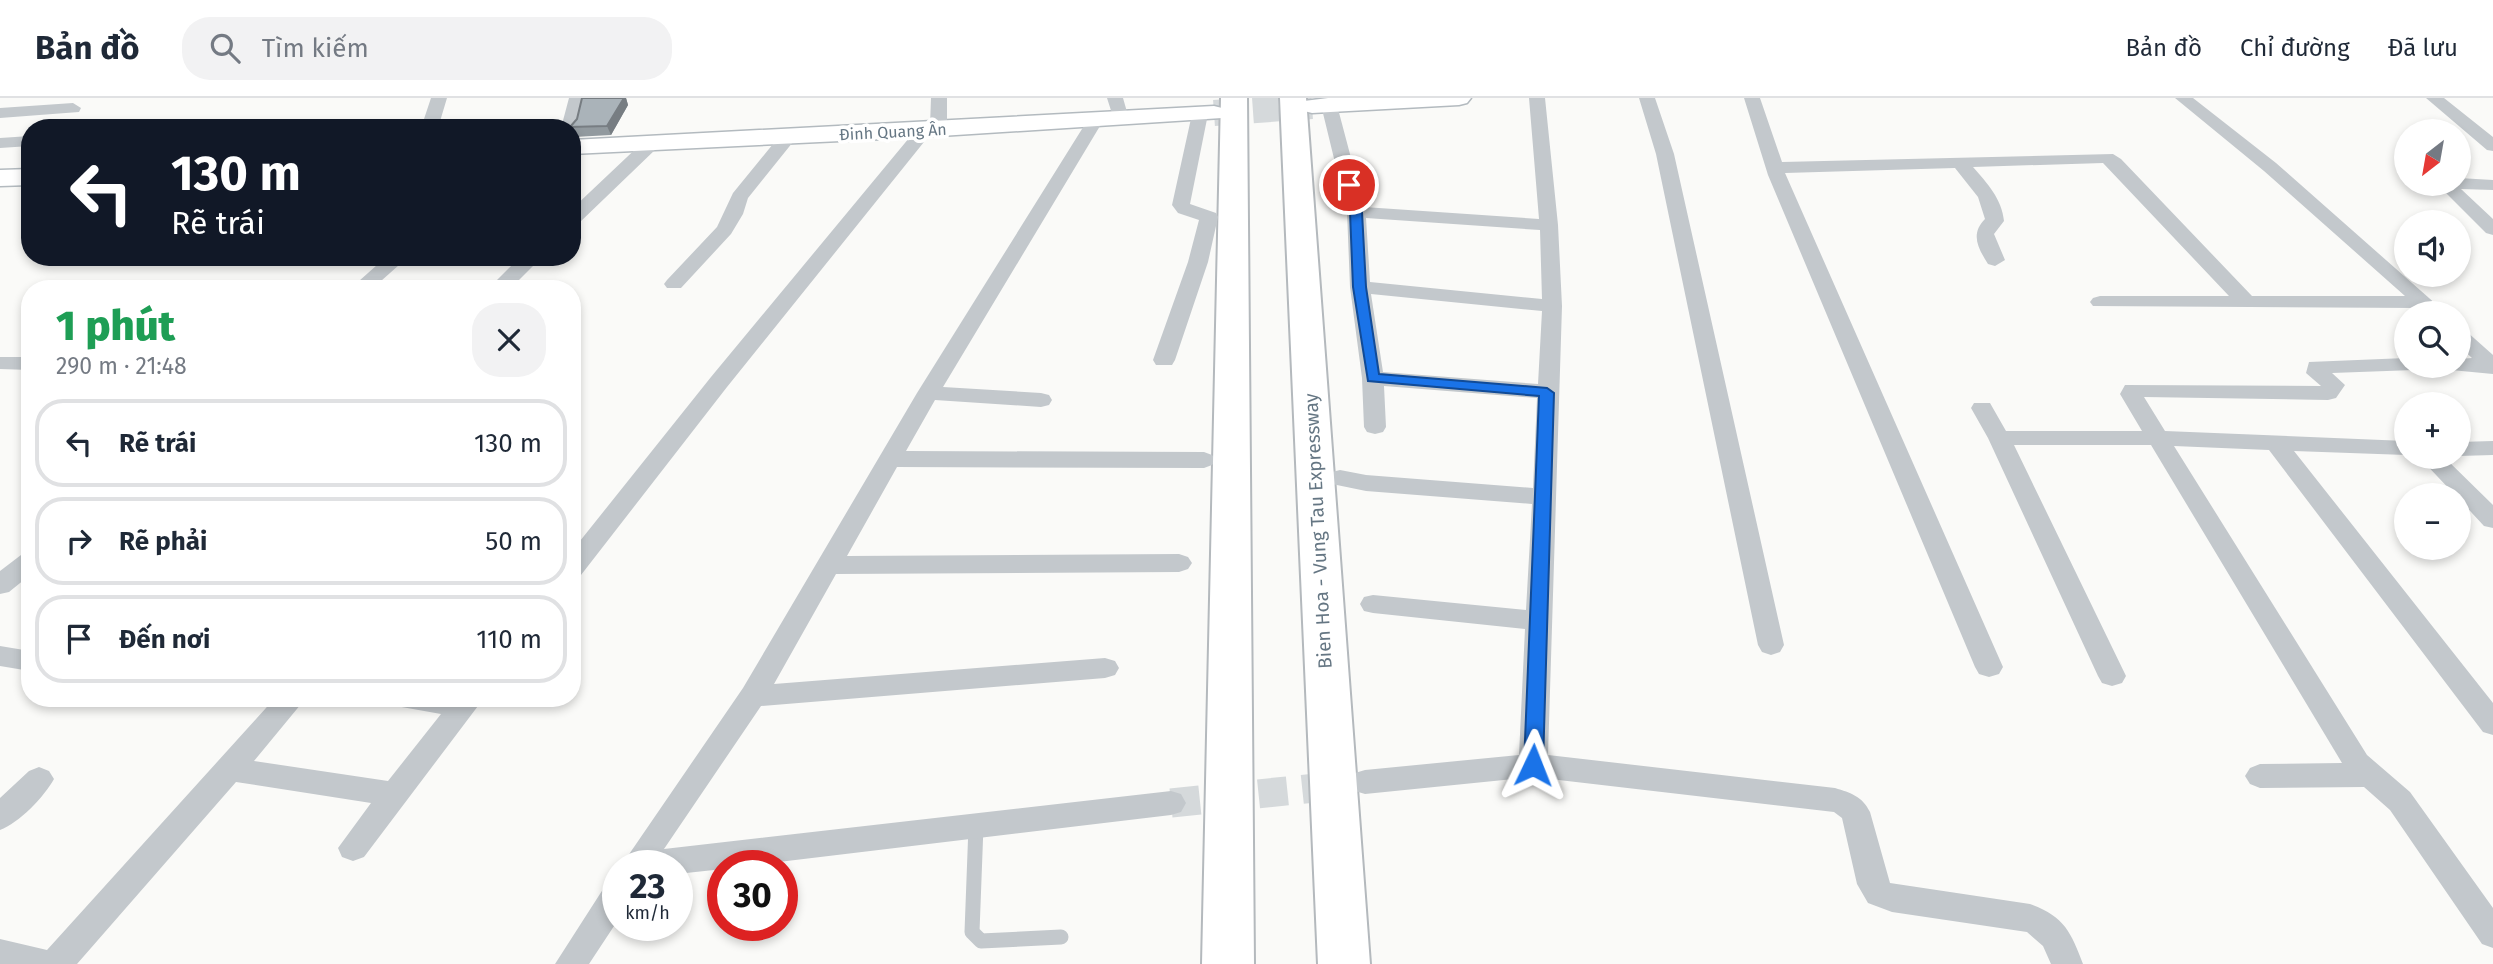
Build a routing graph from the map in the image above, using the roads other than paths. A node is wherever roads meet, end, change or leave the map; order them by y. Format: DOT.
graph roads {
  1 [pos="15,98"];
  2 [pos="439,98"];
  3 [pos="577,98"];
  4 [pos="939,98"];
  5 [pos="1458,98"];
  6 [pos="1537,98"];
  7 [pos="1647,98"];
  8 [pos="1752,98"];
  9 [pos="2183,98"];
  10 [pos="2434,98"];
  11 [pos="78,103"];
  12 [pos="1311,103"];
  13 [pos="1216,108"];
  14 [pos="1118,109"];
  15 [pos="0,112"];
  16 [pos="63,119"];
  17 [pos="432,119"];
  18 [pos="571,119"];
  19 [pos="1095,121"];
  20 [pos="932,130"];
  21 [pos="788,136"];
  22 [pos="21,142"];
  23 [pos="0,144"];
  24 [pos="651,144"];
  25 [pos="2493,146"];
  26 [pos="581,147"];
  27 [pos="1959,162"];
  28 [pos="1774,168"];
  29 [pos="21,177"];
  30 [pos="0,178"];
  31 [pos="2471,184"];
  32 [pos="2493,185"];
  33 [pos="2459,196"];
  34 [pos="581,210"];
  35 [pos="1356,212"];
  36 [pos="1549,225"];
  37 [pos="2493,229"];
  38 [pos="1995,261"];
  39 [pos="387,266"];
  40 [pos="522,266"];
  41 [pos="371,280"];
  42 [pos="508,280"];
  43 [pos="674,284"];
  44 [pos="1360,287"];
  45 [pos="2422,301"];
  46 [pos="2100,302"];
  47 [pos="2247,303"];
  48 [pos="1552,306"];
  49 [pos="2394,307"];
  50 [pos="2471,346"];
  51 [pos="1164,360"];
  52 [pos="0,363"];
  53 [pos="21,364"];
  54 [pos="2394,365"];
  55 [pos="2471,365"];
  56 [pos="2492,366"];
  57 [pos="1373,378"];
  58 [pos="928,393"];
  59 [pos="1547,393"];
  60 [pos="1041,400"];
  61 [pos="1982,408"];
  62 [pos="1375,427"];
  63 [pos="1999,438"];
  64 [pos="2158,438"];
  65 [pos="2275,442"];
  66 [pos="2394,447"];
  67 [pos="2471,449"];
  68 [pos="2493,449"];
  69 [pos="890,459"];
  70 [pos="1204,460"];
  71 [pos="2443,469"];
  72 [pos="1340,478"];
  73 [pos="1545,497"];
  74 [pos="2493,520"];
  75 [pos="581,558"];
  76 [pos="1179,563"];
  77 [pos="829,565"];
  78 [pos="21,568"];
  79 [pos="0,585"];
  80 [pos="1373,604"];
  81 [pos="1539,621"];
  82 [pos="1771,645"];
  83 [pos="0,656"];
  84 [pos="21,660"];
  85 [pos="1989,667"];
  86 [pos="1105,668"];
  87 [pos="2112,676"];
  88 [pos="753,696"];
  89 [pos="284,707"];
  90 [pos="463,707"];
  91 [pos="2493,724"];
  92 [pos="1533,765"];
  93 [pos="230,769"];
  94 [pos="2368,775"];
  95 [pos="2260,776"];
  96 [pos="38,779"];
  97 [pos="1365,782"];
  98 [pos="395,794"];
  99 [pos="1171,803"];
  100 [pos="0,817"];
  101 [pos="976,826"];
  102 [pos="354,848"];
  103 [pos="647,850"];
  104 [pos="693,859"];
  105 [pos="602,917"];
  106 [pos="2493,934"];
  107 [pos="1061,937"];
  108 [pos="0,954"];
  109 [pos="44,964"];
  110 [pos="56,964"];
  111 [pos="570,964"];
  112 [pos="1228,964"];
  113 [pos="1344,964"];
  114 [pos="2067,964"];
  1 -- 15 [label="street"];
  2 -- 17 [label="street"];
  3 -- 18 [label="street"];
  4 -- 20 [label="street"];
  5 -- 12 [label="street"];
  6 -- 36 [label="street"];
  7 -- 82 [label="street"];
  8 -- 28 [label="street"];
  9 -- 45 [label="street"];
  10 -- 25 [label="street"];
  11 -- 15 [label="street"];
  11 -- 16 [label="street"];
  12 -- 35 [label="street"];
  12 -- 113 [label="highway, Bien Hoa - Vung Tau Expressway"];
  13 -- 14 [label="street, Đinh Quang Ân"];
  13 -- 51 [label="street"];
  13 -- 112 [label="highway"];
  14 -- 19 [label="street, Đinh Quang Ân"];
  19 -- 20 [label="street, Đinh Quang Ân"];
  19 -- 58 [label="street"];
  20 -- 21 [label="street, Đinh Quang Ân"];
  20 -- 75 [label="street"];
  21 -- 24 [label="street, Đinh Quang Ân"];
  21 -- 43 [label="street"];
  22 -- 23 [label="street"];
  24 -- 26 [label="street, Đinh Quang Ân"];
  24 -- 34 [label="street"];
  27 -- 28 [label="street"];
  27 -- 38 [label="street"];
  27 -- 47 [label="street"];
  28 -- 85 [label="street"];
  29 -- 30 [label="street"];
  31 -- 32 [label="street"];
  33 -- 37 [label="street"];
  35 -- 36 [label="street"];
  35 -- 44 [label="street"];
  36 -- 48 [label="street"];
  39 -- 41 [label="street"];
  40 -- 42 [label="street"];
  44 -- 48 [label="street"];
  44 -- 57 [label="street"];
  46 -- 47 [label="street"];
  47 -- 49 [label="street"];
  48 -- 59 [label="street"];
  50 -- 56 [label="street"];
  52 -- 53 [label="street"];
  54 -- 64 [label="street"];
  55 -- 56 [label="street"];
  57 -- 59 [label="street"];
  57 -- 62 [label="street"];
  58 -- 60 [label="street"];
  58 -- 69 [label="street"];
  59 -- 73 [label="street"];
  61 -- 63 [label="street"];
  63 -- 64 [label="street"];
  63 -- 87 [label="street"];
  64 -- 65 [label="street"];
  64 -- 94 [label="street"];
  65 -- 66 [label="street"];
  65 -- 91 [label="street"];
  67 -- 68 [label="street"];
  69 -- 70 [label="street"];
  69 -- 77 [label="street"];
  71 -- 74 [label="street"];
  72 -- 73 [label="street"];
  73 -- 81 [label="street"];
  76 -- 77 [label="street"];
  77 -- 88 [label="street"];
  78 -- 79 [label="street"];
  80 -- 81 [label="street"];
  81 -- 92 [label="street"];
  83 -- 84 [label="street"];
  86 -- 88 [label="street"];
  88 -- 103 [label="street"];
  89 -- 93 [label="street"];
  90 -- 98 [label="street"];
  92 -- 97 [label="street"];
  92 -- 114 [label="street"];
  93 -- 98 [label="street"];
  93 -- 110 [label="street"];
  94 -- 95 [label="street"];
  94 -- 106 [label="street"];
  96 -- 100 [label="street"];
  98 -- 102 [label="street"];
  99 -- 101 [label="street"];
  101 -- 104 [label="street"];
  101 -- 107 [label="lane"];
  105 -- 111 [label="street"];
  108 -- 109 [label="street"];
}
